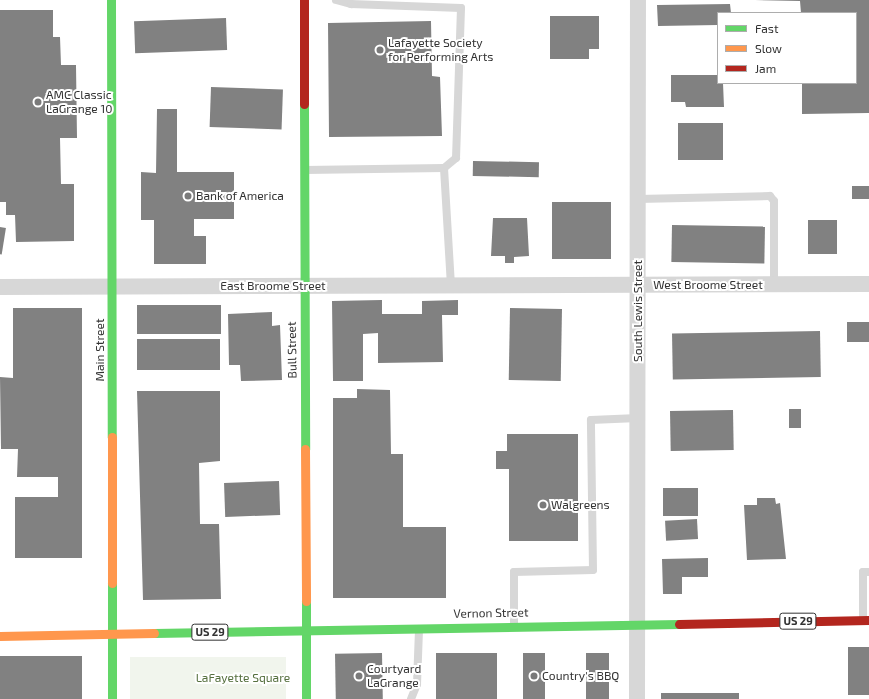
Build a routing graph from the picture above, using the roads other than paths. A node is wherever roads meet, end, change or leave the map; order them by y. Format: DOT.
graph roads {
  1 [pos="111,0"];
  2 [pos="304,0"];
  3 [pos="336,0"];
  4 [pos="638,0"];
  5 [pos="444,168"];
  6 [pos="302,170"];
  7 [pos="638,199"];
  8 [pos="774,284"];
  9 [pos="869,284"];
  10 [pos="547,285"];
  11 [pos="638,285"];
  12 [pos="112,286"];
  13 [pos="303,286"];
  14 [pos="451,286"];
  15 [pos="0,287"];
  16 [pos="638,418"];
  17 [pos="866,572"];
  18 [pos="866,620"];
  19 [pos="637,622"];
  20 [pos="514,625"];
  21 [pos="419,627"];
  22 [pos="306,630"];
  23 [pos="113,635"];
  24 [pos="0,636"];
  25 [pos="112,699"];
  26 [pos="306,699"];
  27 [pos="411,699"];
  28 [pos="637,699"];
  1 -- 12 [label="street, Main Street"];
  2 -- 6 [label="street, Bull Street"];
  3 -- 5 [label="lane"];
  4 -- 7 [label="street, South Lewis Street"];
  5 -- 6 [label="lane"];
  5 -- 14 [label="lane"];
  6 -- 13 [label="street, Bull Street"];
  7 -- 8 [label="lane"];
  7 -- 11 [label="street, South Lewis Street"];
  8 -- 9 [label="street, West Broome Street"];
  8 -- 11 [label="street, West Broome Street"];
  10 -- 11 [label="street, West Broome Street"];
  10 -- 14 [label="street, East Broome Street"];
  11 -- 16 [label="street, South Lewis Street"];
  12 -- 13 [label="street, East Broome Street"];
  12 -- 15 [label="street, East Broome Street"];
  12 -- 23 [label="street, Main Street"];
  13 -- 14 [label="street, East Broome Street"];
  13 -- 22 [label="street, Bull Street"];
  16 -- 19 [label="street, South Lewis Street"];
  16 -- 20 [label="lane"];
  17 -- 18 [label="lane"];
  18 -- 19 [label="street, Vernon Street / US 29"];
  19 -- 20 [label="street, Vernon Street / US 29"];
  19 -- 28 [label="street, South Lewis Street"];
  20 -- 21 [label="street, Vernon Street / US 29"];
  21 -- 22 [label="street, Vernon Street / US 29"];
  21 -- 27 [label="lane"];
  22 -- 23 [label="street, Vernon Street / US 29"];
  22 -- 26 [label="street, Bull Street"];
  23 -- 24 [label="street, US 29"];
  23 -- 25 [label="street, Main Street"];
}
